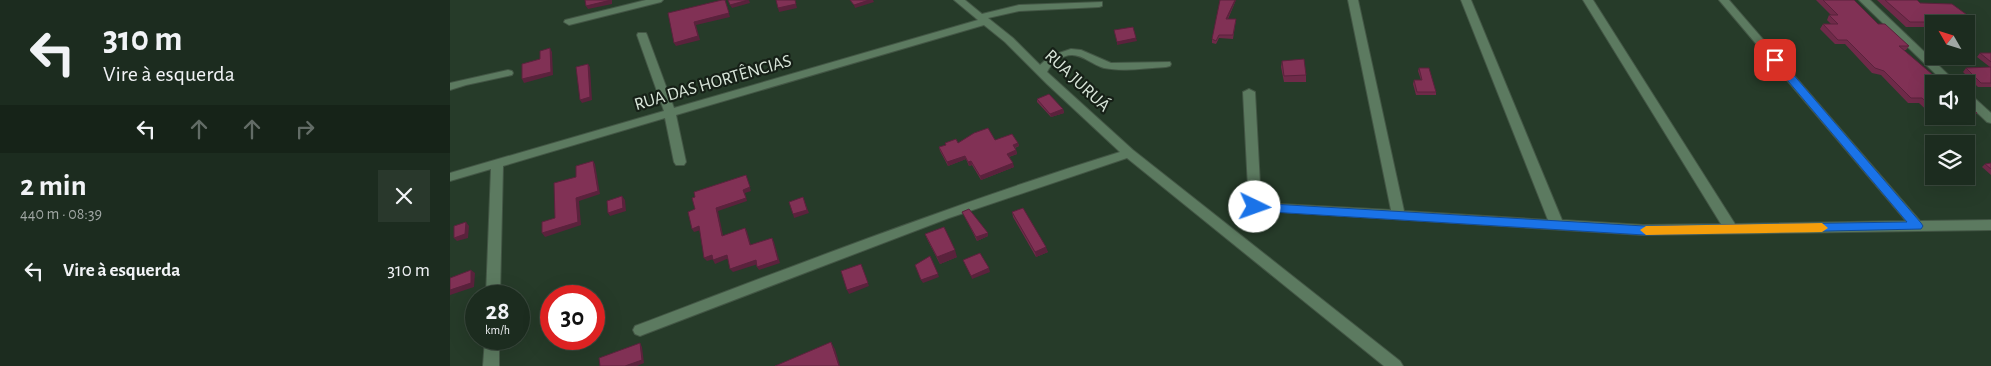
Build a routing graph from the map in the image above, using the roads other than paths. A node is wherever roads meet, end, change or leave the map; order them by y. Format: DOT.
graph roads {
  1 [pos="658,0"];
  2 [pos="959,0"];
  3 [pos="1353,0"];
  4 [pos="1466,0"];
  5 [pos="1588,0"];
  6 [pos="1724,0"];
  7 [pos="1864,0"];
  8 [pos="1099,4"];
  9 [pos="982,18"];
  10 [pos="569,22"];
  11 [pos="642,36"];
  12 [pos="1166,64"];
  13 [pos="1041,72"];
  14 [pos="508,73"];
  15 [pos="1943,75"];
  16 [pos="450,87"];
  17 [pos="1250,92"];
  18 [pos="1975,104"];
  19 [pos="670,113"];
  20 [pos="1991,119"];
  21 [pos="1129,153"];
  22 [pos="680,162"];
  23 [pos="497,163"];
  24 [pos="450,177"];
  25 [pos="1399,216"];
  26 [pos="1557,225"];
  27 [pos="1991,225"];
  28 [pos="1917,226"];
  29 [pos="1731,229"];
  30 [pos="493,285"];
  31 [pos="640,330"];
  32 [pos="492,350"];
  33 [pos="491,366"];
  34 [pos="1395,366"];
  1 -- 10 [label="street"];
  2 -- 9 [label="street, RUA JURUÁ"];
  3 -- 25 [label="street"];
  4 -- 26 [label="street"];
  5 -- 29 [label="street"];
  6 -- 28 [label="street"];
  7 -- 15 [label="street"];
  8 -- 9 [label="street, RUA DAS HORTÊNCIAS"];
  9 -- 13 [label="street, RUA JURUÁ"];
  9 -- 19 [label="street, RUA DAS HORTÊNCIAS"];
  11 -- 19 [label="street"];
  12 -- 13 [label="street"];
  13 -- 21 [label="street, RUA JURUÁ"];
  14 -- 16 [label="street"];
  17 -- 25 [label="street"];
  18 -- 20 [label="street"];
  19 -- 22 [label="street"];
  19 -- 23 [label="street, RUA DAS HORTÊNCIAS"];
  21 -- 31 [label="street"];
  21 -- 34 [label="street, RUA JURUÁ"];
  23 -- 24 [label="street, RUA DAS HORTÊNCIAS"];
  23 -- 30 [label="street"];
  25 -- 26 [label="street"];
  26 -- 29 [label="street"];
  27 -- 28 [label="street"];
  28 -- 29 [label="street"];
  32 -- 33 [label="street"];
}
